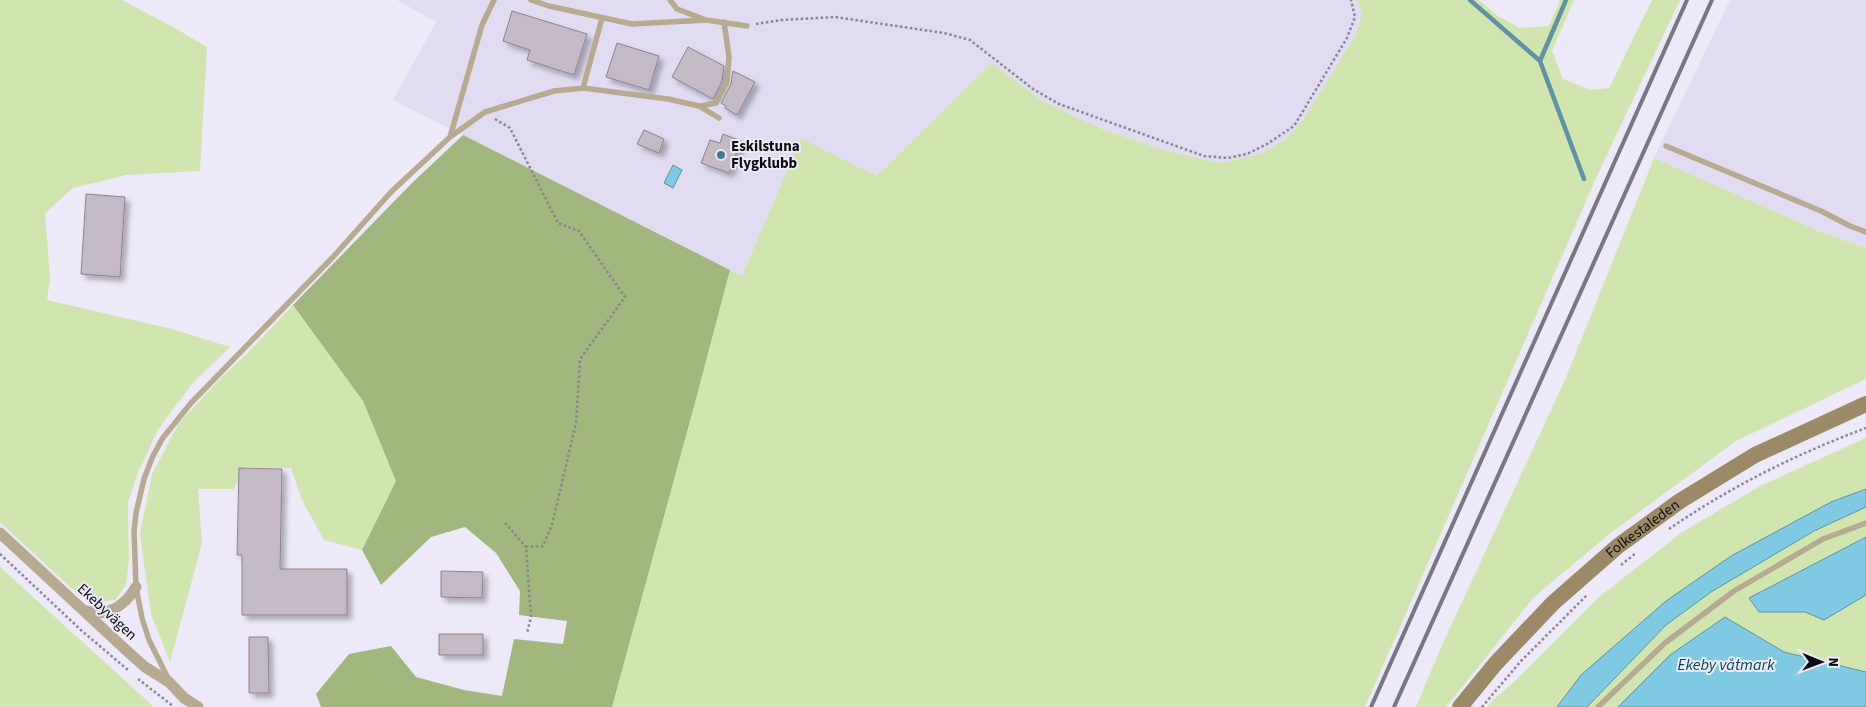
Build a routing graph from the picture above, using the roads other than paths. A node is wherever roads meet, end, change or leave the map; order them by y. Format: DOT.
graph roads {
  1 [pos="494,0"];
  2 [pos="531,0"];
  3 [pos="670,0"];
  4 [pos="602,18"];
  5 [pos="706,20"];
  6 [pos="724,22"];
  7 [pos="747,26"];
  8 [pos="583,88"];
  9 [pos="699,106"];
  10 [pos="719,118"];
  11 [pos="450,136"];
  12 [pos="1666,146"];
  13 [pos="1866,232"];
  14 [pos="1866,404"];
  15 [pos="1866,523"];
  16 [pos="0,533"];
  17 [pos="136,587"];
  18 [pos="83,610"];
  19 [pos="170,682"];
  20 [pos="198,707"];
  21 [pos="1460,707"];
  22 [pos="1598,707"];
  1 -- 11 [label="lane"];
  2 -- 4 [label="lane"];
  3 -- 5 [label="lane"];
  4 -- 5 [label="lane"];
  4 -- 8 [label="lane"];
  5 -- 6 [label="lane"];
  6 -- 7 [label="lane"];
  6 -- 9 [label="lane"];
  8 -- 9 [label="lane"];
  8 -- 11 [label="lane"];
  9 -- 10 [label="lane"];
  11 -- 17 [label="lane"];
  12 -- 13 [label="lane"];
  14 -- 21 [label="main road, Folkestaleden"];
  15 -- 22 [label="lane"];
  16 -- 18 [label="street, Ekebyvägen"];
  17 -- 18 [label="street"];
  17 -- 19 [label="lane"];
  18 -- 19 [label="street, Ekebyvägen"];
  19 -- 20 [label="street, Ekebyvägen"];
}
